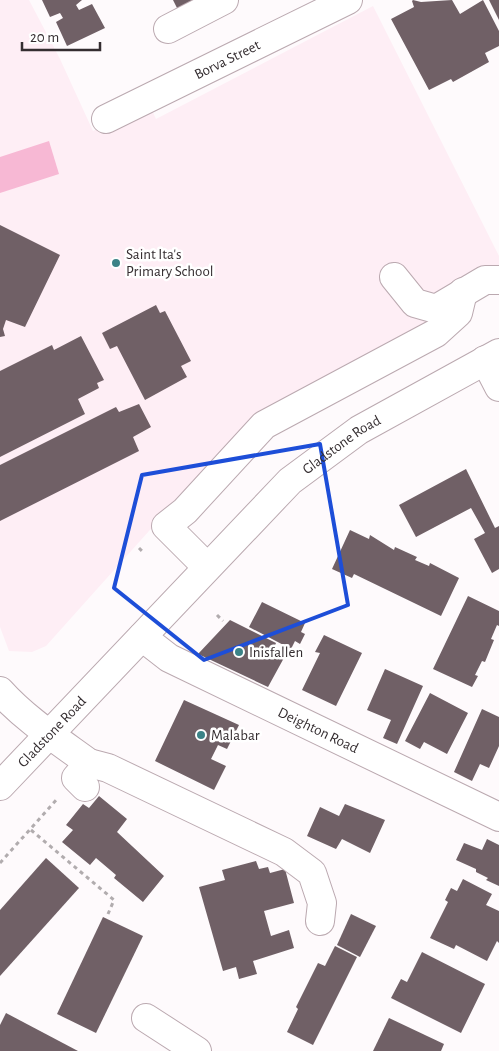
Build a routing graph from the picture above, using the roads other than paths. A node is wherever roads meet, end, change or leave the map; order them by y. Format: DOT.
graph roads {
  1 [pos="224,0"];
  2 [pos="348,0"];
  3 [pos="168,29"];
  4 [pos="106,119"];
  5 [pos="394,277"];
  6 [pos="499,280"];
  7 [pos="463,292"];
  8 [pos="492,357"];
  9 [pos="499,388"];
  10 [pos="207,567"];
  11 [pos="142,637"];
  12 [pos="0,691"];
  13 [pos="50,734"];
  14 [pos="0,786"];
  15 [pos="499,817"];
  16 [pos="320,921"];
  17 [pos="146,1018"];
  18 [pos="197,1051"];
  1 -- 3 [label="main road"];
  2 -- 4 [label="main road, Borva Street"];
  5 -- 7 [label="main road"];
  6 -- 7 [label="main road"];
  7 -- 10 [label="main road"];
  8 -- 9 [label="main road"];
  8 -- 10 [label="main road, Gladstone Road"];
  10 -- 11 [label="main road, Gladstone Road"];
  11 -- 13 [label="main road, Gladstone Road"];
  11 -- 15 [label="main road, Deighton Road"];
  12 -- 13 [label="main road"];
  13 -- 14 [label="main road, Gladstone Road"];
  13 -- 16 [label="main road"];
  17 -- 18 [label="main road"];
}
